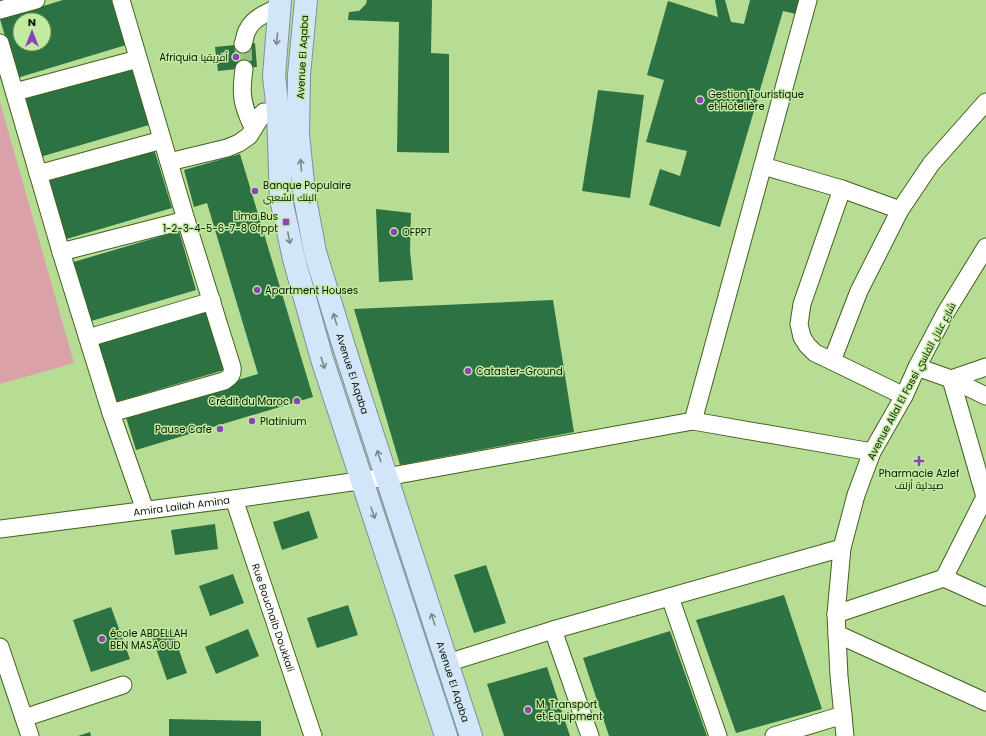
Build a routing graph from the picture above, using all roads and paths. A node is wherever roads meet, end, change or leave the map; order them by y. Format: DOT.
graph roads {
  1 [pos="36,0"];
  2 [pos="121,0"];
  3 [pos="306,0"];
  4 [pos="808,0"];
  5 [pos="280,4"];
  6 [pos="0,10"];
  7 [pos="0,43"];
  8 [pos="243,44"];
  9 [pos="138,59"];
  10 [pos="244,69"];
  11 [pos="15,92"];
  12 [pos="986,102"];
  13 [pos="271,112"];
  14 [pos="162,140"];
  15 [pos="169,162"];
  16 [pos="763,166"];
  17 [pos="38,174"];
  18 [pos="842,189"];
  19 [pos="900,210"];
  20 [pos="186,220"];
  21 [pos="986,247"];
  22 [pos="61,252"];
  23 [pos="212,301"];
  24 [pos="88,338"];
  25 [pos="832,361"];
  26 [pos="918,367"];
  27 [pos="986,367"];
  28 [pos="951,379"];
  29 [pos="904,396"];
  30 [pos="986,396"];
  31 [pos="111,413"];
  32 [pos="692,421"];
  33 [pos="872,452"];
  34 [pos="386,477"];
  35 [pos="362,480"];
  36 [pos="985,497"];
  37 [pos="234,499"];
  38 [pos="145,510"];
  39 [pos="0,529"];
  40 [pos="842,548"];
  41 [pos="944,578"];
  42 [pos="670,597"];
  43 [pos="986,597"];
  44 [pos="836,614"];
  45 [pos="553,630"];
  46 [pos="836,634"];
  47 [pos="0,647"];
  48 [pos="447,663"];
  49 [pos="123,685"];
  50 [pos="986,702"];
  51 [pos="843,715"];
  52 [pos="24,718"];
  53 [pos="30,736"];
  54 [pos="313,736"];
  55 [pos="446,736"];
  56 [pos="471,736"];
  57 [pos="590,736"];
  58 [pos="718,736"];
  59 [pos="774,736"];
  60 [pos="845,736"];
  1 -- 6 [label="street"];
  2 -- 9 [label="street"];
  34 -- 3 [label="main road, Avenue El Aqaba, one-way"];
  4 -- 16 [label="street"];
  5 -- 8 [label="street"];
  5 -- 13 [label="main road, one-way"];
  7 -- 11 [label="street"];
  9 -- 11 [label="street"];
  9 -- 14 [label="street"];
  10 -- 13 [label="street"];
  11 -- 17 [label="street"];
  12 -- 19 [label="street"];
  13 -- 15 [label="street"];
  13 -- 35 [label="main road, one-way"];
  14 -- 15 [label="street"];
  14 -- 17 [label="street"];
  15 -- 20 [label="street"];
  16 -- 18 [label="street"];
  16 -- 32 [label="street"];
  17 -- 22 [label="street"];
  18 -- 19 [label="street"];
  18 -- 25 [label="street"];
  19 -- 25 [label="street"];
  20 -- 22 [label="street"];
  20 -- 23 [label="street"];
  21 -- 26 [label="street, Avenue Allal El Fassi شارع علال الفاسي"];
  22 -- 24 [label="street"];
  23 -- 24 [label="street"];
  23 -- 31 [label="street"];
  24 -- 31 [label="street"];
  25 -- 29 [label="street"];
  26 -- 28 [label="street"];
  26 -- 29 [label="street, Avenue Allal El Fassi شارع علال الفاسي"];
  27 -- 28 [label="street"];
  28 -- 30 [label="street"];
  28 -- 36 [label="street"];
  29 -- 33 [label="street, Avenue Allal El Fassi شارع علال الفاسي"];
  31 -- 38 [label="street"];
  32 -- 33 [label="street"];
  32 -- 34 [label="street, Amira Lailah Amina"];
  33 -- 40 [label="street, Avenue Allal El Fassi شارع علال الفاسي"];
  34 -- 35 [label="street, Amira Lailah Amina"];
  48 -- 34 [label="main road, Avenue El Aqaba, one-way"];
  35 -- 37 [label="street, Amira Lailah Amina"];
  35 -- 55 [label="main road, one-way"];
  36 -- 41 [label="street"];
  37 -- 38 [label="street, Amira Lailah Amina"];
  37 -- 54 [label="street, Rue Bouchaib Doukkali"];
  38 -- 39 [label="street, Amira Lailah Amina"];
  40 -- 42 [label="street"];
  40 -- 44 [label="street, Avenue Allal El Fassi شارع علال الفاسي"];
  41 -- 43 [label="street"];
  41 -- 44 [label="street"];
  42 -- 45 [label="street"];
  42 -- 58 [label="street"];
  44 -- 46 [label="street, Avenue Allal El Fassi شارع علال الفاسي"];
  45 -- 48 [label="street"];
  45 -- 57 [label="street"];
  46 -- 50 [label="street"];
  46 -- 51 [label="street, Avenue Allal El Fassi شارع علال الفاسي"];
  47 -- 52 [label="street"];
  48 -- 56 [label="main road, Avenue El Aqaba"];
  49 -- 52 [label="street"];
  51 -- 59 [label="street"];
  51 -- 60 [label="street, Avenue Allal El Fassi شارع علال الفاسي"];
  52 -- 53 [label="street"];
}
